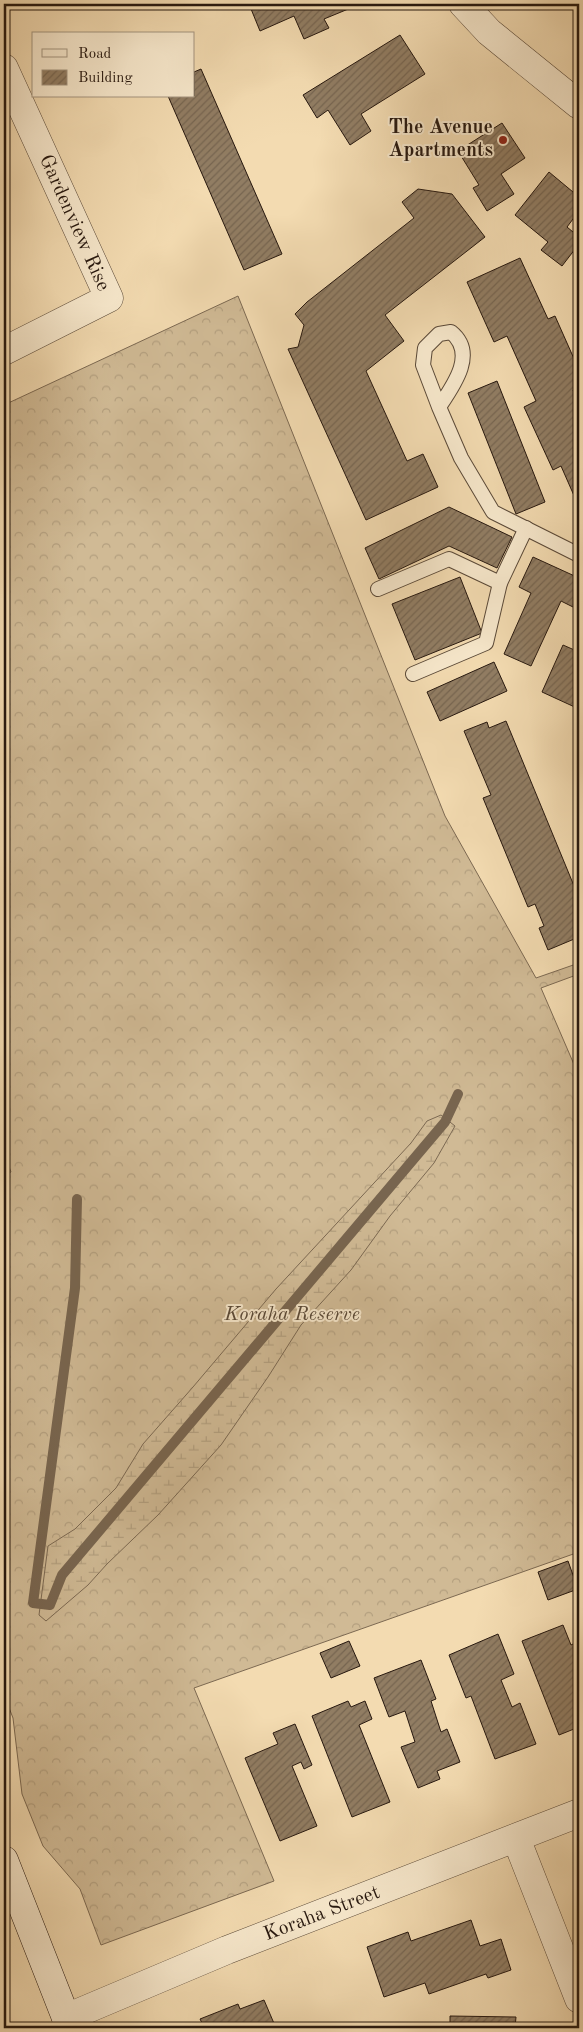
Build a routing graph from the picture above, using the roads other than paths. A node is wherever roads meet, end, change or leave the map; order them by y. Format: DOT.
graph roads {
  1 [pos="463,4"];
  2 [pos="4,68"];
  3 [pos="579,105"];
  4 [pos="4,351"];
  5 [pos="439,407"];
  6 [pos="526,528"];
  7 [pos="579,555"];
  8 [pos="500,583"];
  9 [pos="378,589"];
  10 [pos="413,674"];
  11 [pos="579,1813"];
  12 [pos="516,1838"];
  13 [pos="4,1860"];
  14 [pos="579,2000"];
  15 [pos="68,2023"];
  1 -- 3 [label="street"];
  2 -- 4 [label="street, Gardenview Rise"];
  5 -- 5 [label="lane"];
  5 -- 6 [label="lane"];
  6 -- 7 [label="lane"];
  6 -- 8 [label="lane"];
  8 -- 9 [label="lane"];
  8 -- 10 [label="lane"];
  11 -- 12 [label="street, Koraha Street"];
  12 -- 14 [label="street"];
  12 -- 15 [label="street, Koraha Street"];
  13 -- 15 [label="street"];
}
